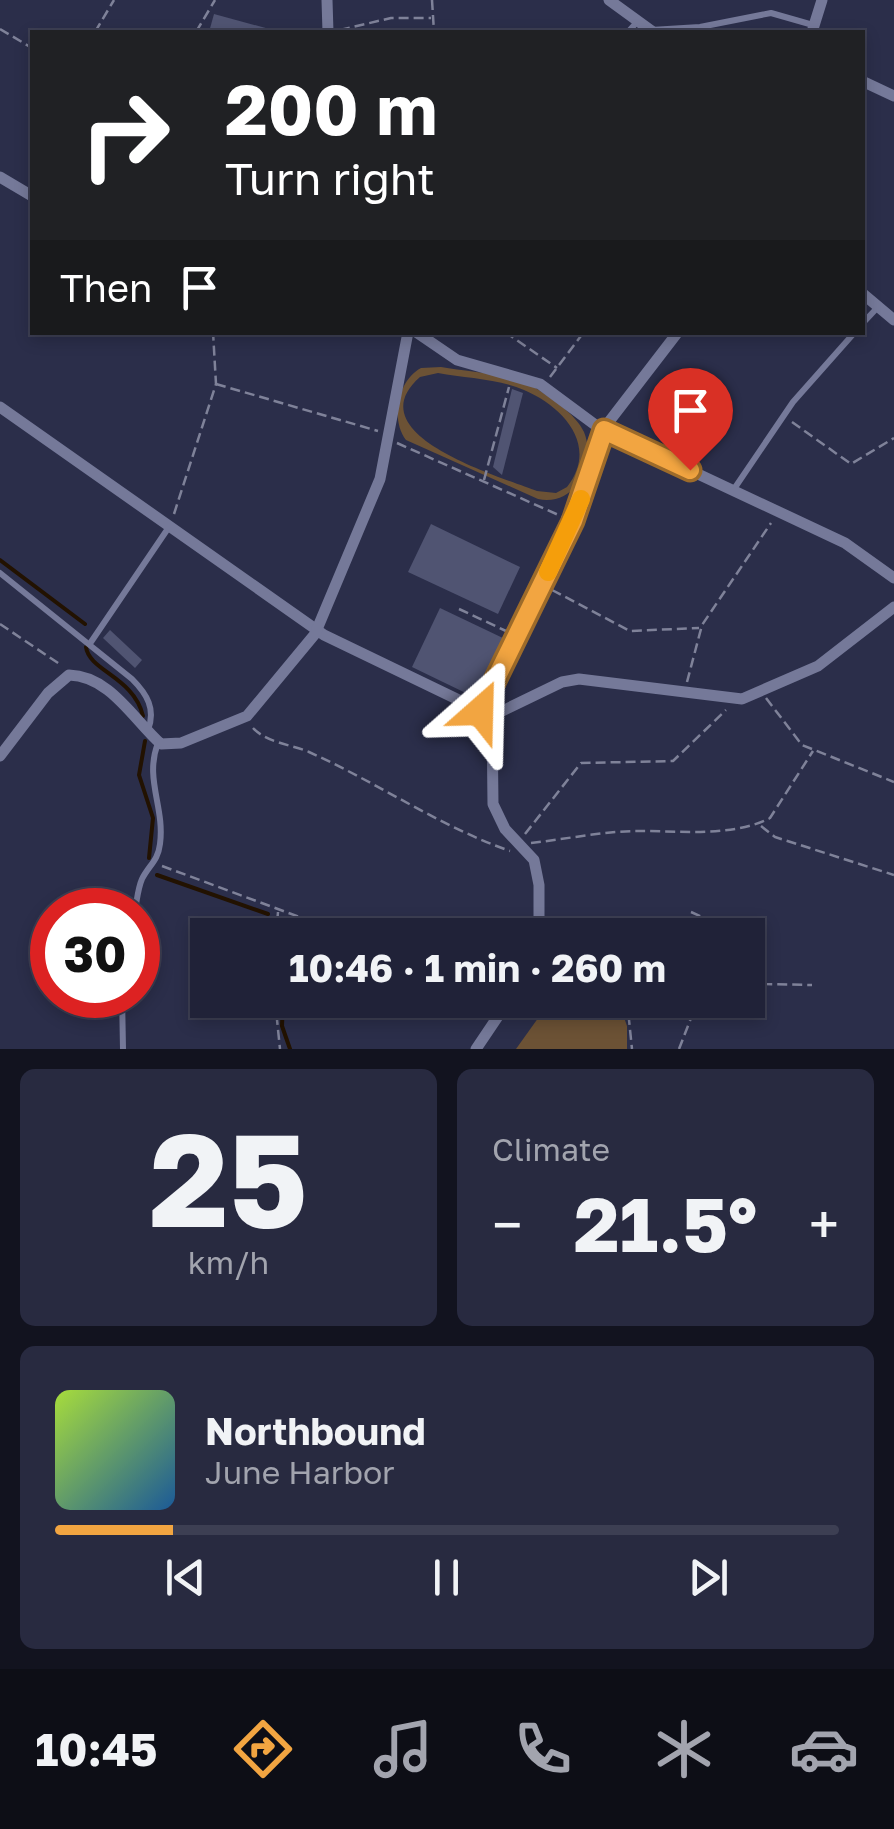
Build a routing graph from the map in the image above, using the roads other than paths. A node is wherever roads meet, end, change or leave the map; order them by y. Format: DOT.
graph roads {
  1 [pos="327,0"];
  2 [pos="609,0"];
  3 [pos="822,0"];
  4 [pos="638,22"];
  5 [pos="813,29"];
  6 [pos="328,30"];
  7 [pos="630,30"];
  8 [pos="650,30"];
  9 [pos="663,30"];
  10 [pos="865,82"];
  11 [pos="894,96"];
  12 [pos="0,178"];
  13 [pos="30,195"];
  14 [pos="865,296"];
  15 [pos="877,308"];
  16 [pos="894,320"];
  17 [pos="865,321"];
  18 [pos="407,335"];
  19 [pos="420,335"];
  20 [pos="676,335"];
  21 [pos="852,335"];
  22 [pos="0,406"];
  23 [pos="604,430"];
  24 [pos="734,490"];
  25 [pos="170,526"];
  26 [pos="0,573"];
  27 [pos="894,578"];
  28 [pos="894,607"];
  29 [pos="318,630"];
  30 [pos="91,642"];
  31 [pos="486,714"];
  32 [pos="148,730"];
  33 [pos="158,742"];
  34 [pos="0,756"];
  35 [pos="140,888"];
  36 [pos="539,918"];
  37 [pos="122,1018"];
  38 [pos="497,1018"];
  39 [pos="123,1049"];
  40 [pos="476,1049"];
  1 -- 6 [label="street"];
  2 -- 4 [label="street"];
  3 -- 5 [label="street"];
  4 -- 7 [label="lane"];
  4 -- 8 [label="street"];
  5 -- 9 [label="lane"];
  10 -- 11 [label="street"];
  12 -- 13 [label="street"];
  14 -- 15 [label="street"];
  15 -- 16 [label="street"];
  15 -- 17 [label="lane"];
  18 -- 29 [label="street"];
  19 -- 23 [label="street"];
  20 -- 23 [label="street"];
  21 -- 24 [label="lane"];
  22 -- 25 [label="street"];
  23 -- 24 [label="street"];
  23 -- 31 [label="street"];
  24 -- 27 [label="street"];
  25 -- 29 [label="street"];
  25 -- 30 [label="lane"];
  26 -- 30 [label="lane"];
  28 -- 31 [label="street"];
  29 -- 31 [label="street"];
  29 -- 33 [label="street"];
  30 -- 32 [label="lane"];
  31 -- 36 [label="street"];
  32 -- 33 [label="street"];
  32 -- 34 [label="street"];
  33 -- 35 [label="lane"];
  37 -- 39 [label="lane"];
  38 -- 40 [label="street"];
}
